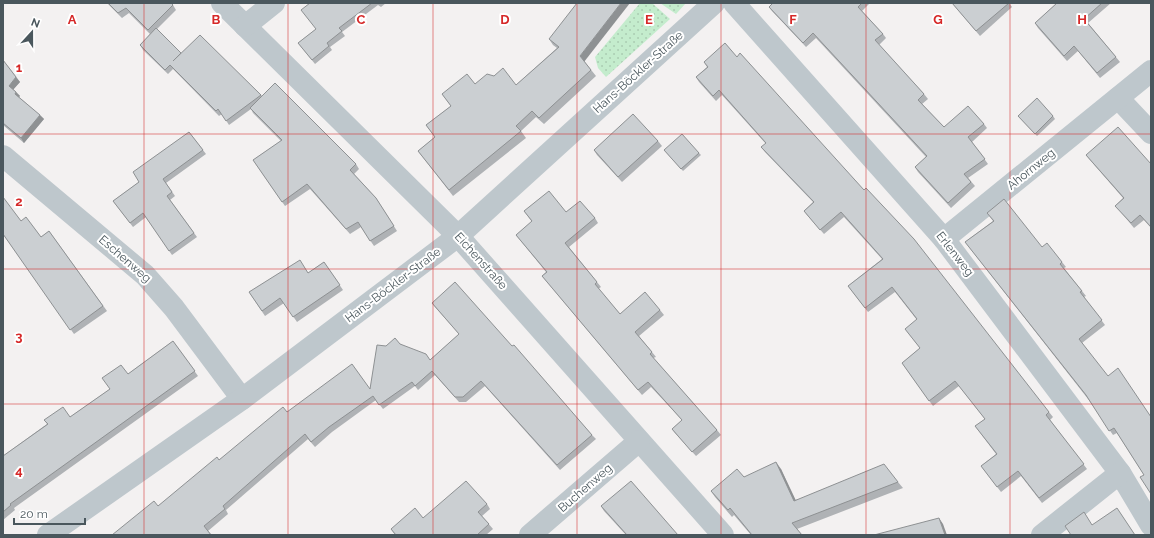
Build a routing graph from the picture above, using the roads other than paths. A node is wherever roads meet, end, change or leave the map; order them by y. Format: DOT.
graph roads {
  1 [pos="222,3"];
  2 [pos="274,3"];
  3 [pos="714,3"];
  4 [pos="734,3"];
  5 [pos="246,26"];
  6 [pos="1151,71"];
  7 [pos="1118,98"];
  8 [pos="1151,132"];
  9 [pos="3,156"];
  10 [pos="458,236"];
  11 [pos="944,239"];
  12 [pos="242,399"];
  13 [pos="639,441"];
  14 [pos="1120,474"];
  15 [pos="1151,524"];
  16 [pos="48,535"];
  17 [pos="530,535"];
  18 [pos="723,535"];
  19 [pos="1042,535"];
  1 -- 5 [label="street, Eichenstraße"];
  2 -- 5 [label="street"];
  3 -- 10 [label="street, Hans-Böckler-Straße"];
  4 -- 11 [label="street, Erlenweg"];
  5 -- 10 [label="street, Eichenstraße"];
  6 -- 7 [label="street, Ahornweg"];
  7 -- 8 [label="street"];
  7 -- 11 [label="street, Ahornweg"];
  9 -- 12 [label="street, Eschenweg"];
  10 -- 12 [label="street, Hans-Böckler-Straße"];
  10 -- 13 [label="street, Eichenstraße"];
  11 -- 14 [label="street, Erlenweg"];
  12 -- 16 [label="street, Hans-Böckler-Straße"];
  13 -- 17 [label="street, Buchenweg"];
  13 -- 18 [label="street, Eichenstraße"];
  14 -- 15 [label="street, Erlenweg"];
  14 -- 19 [label="street"];
}
